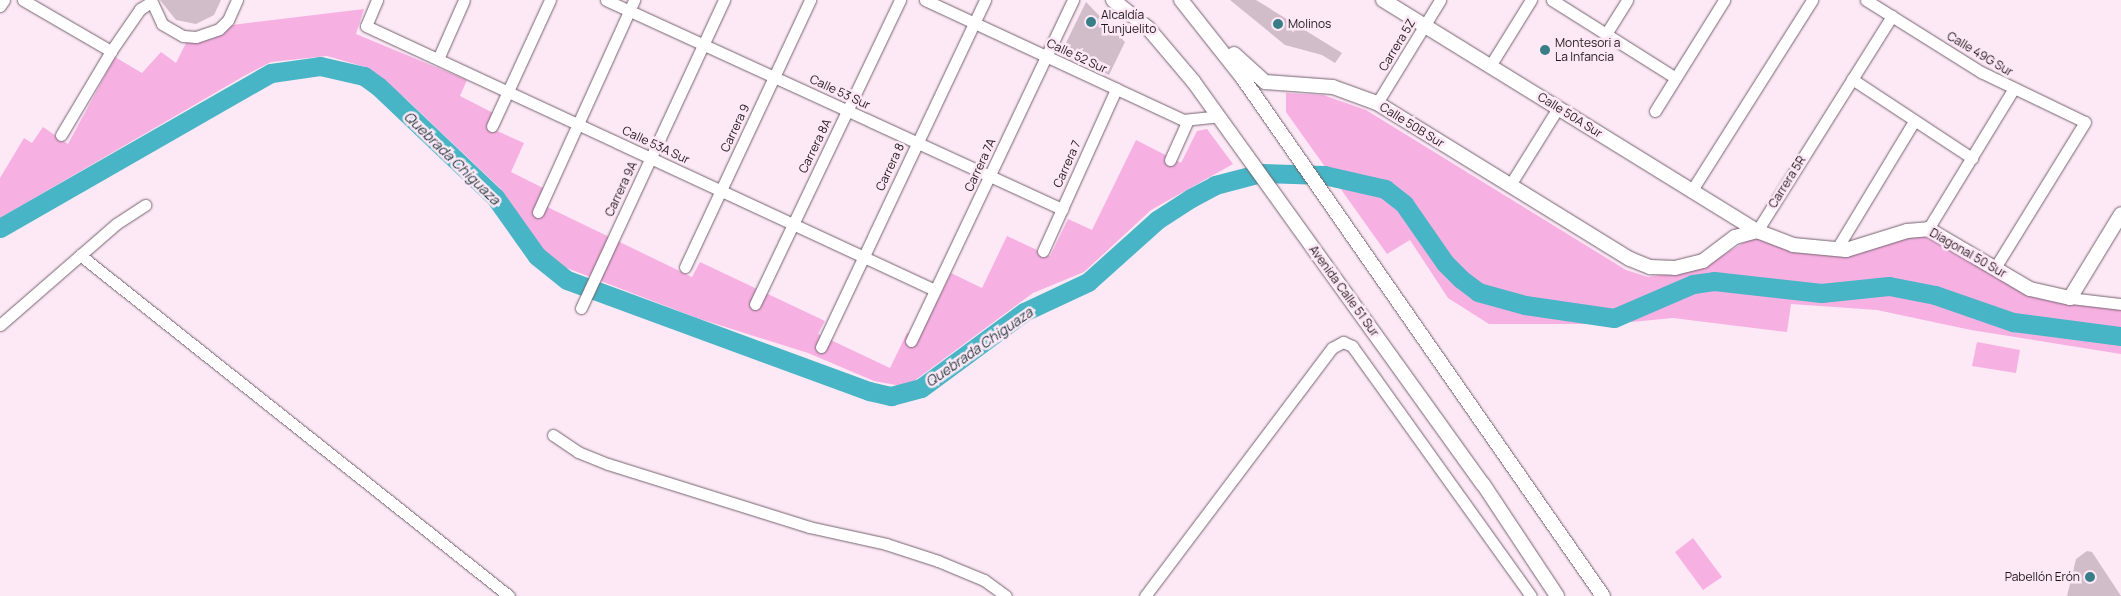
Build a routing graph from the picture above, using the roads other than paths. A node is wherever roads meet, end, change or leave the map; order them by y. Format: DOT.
graph roads {
  1 [pos="4,0"];
  2 [pos="23,0"];
  3 [pos="237,0"];
  4 [pos="377,0"];
  5 [pos="464,0"];
  6 [pos="550,0"];
  7 [pos="606,0"];
  8 [pos="724,0"];
  9 [pos="810,0"];
  10 [pos="900,0"];
  11 [pos="925,0"];
  12 [pos="985,0"];
  13 [pos="1073,0"];
  14 [pos="1113,0"];
  15 [pos="1181,0"];
  16 [pos="1383,0"];
  17 [pos="1440,0"];
  18 [pos="1530,0"];
  19 [pos="1552,0"];
  20 [pos="1627,0"];
  21 [pos="1724,0"];
  22 [pos="1812,0"];
  23 [pos="1866,0"];
  24 [pos="151,1"];
  25 [pos="632,5"];
  26 [pos="0,6"];
  27 [pos="1193,13"];
  28 [pos="1892,16"];
  29 [pos="974,22"];
  30 [pos="1425,26"];
  31 [pos="1606,34"];
  32 [pos="703,44"];
  33 [pos="111,51"];
  34 [pos="1046,57"];
  35 [pos="438,59"];
  36 [pos="1490,66"];
  37 [pos="774,77"];
  38 [pos="1676,78"];
  39 [pos="1852,80"];
  40 [pos="1116,89"];
  41 [pos="2013,90"];
  42 [pos="508,92"];
  43 [pos="1378,104"];
  44 [pos="1558,108"];
  45 [pos="847,110"];
  46 [pos="1655,111"];
  47 [pos="1219,116"];
  48 [pos="1914,120"];
  49 [pos="1188,122"];
  50 [pos="578,124"];
  51 [pos="492,126"];
  52 [pos="61,135"];
  53 [pos="917,143"];
  54 [pos="651,158"];
  55 [pos="1972,158"];
  56 [pos="1170,160"];
  57 [pos="990,176"];
  58 [pos="1510,185"];
  59 [pos="721,190"];
  60 [pos="1692,190"];
  61 [pos="145,204"];
  62 [pos="1062,209"];
  63 [pos="538,212"];
  64 [pos="2121,214"];
  65 [pos="793,224"];
  66 [pos="1928,229"];
  67 [pos="1757,231"];
  68 [pos="1836,250"];
  69 [pos="1043,251"];
  70 [pos="80,255"];
  71 [pos="863,256"];
  72 [pos="685,267"];
  73 [pos="1995,268"];
  74 [pos="935,290"];
  75 [pos="2070,298"];
  76 [pos="755,304"];
  77 [pos="2121,304"];
  78 [pos="582,306"];
  79 [pos="0,325"];
  80 [pos="911,341"];
  81 [pos="821,347"];
  82 [pos="553,435"];
  83 [pos="510,596"];
  84 [pos="1006,596"];
  85 [pos="1145,596"];
  86 [pos="1531,596"];
  87 [pos="1557,596"];
  88 [pos="1603,596"];
  1 -- 26 [label="street"];
  2 -- 33 [label="street"];
  3 -- 24 [label="street"];
  4 -- 35 [label="street, Calle 53A Sur"];
  5 -- 35 [label="street"];
  6 -- 42 [label="street"];
  7 -- 25 [label="street, Calle 53 Sur"];
  8 -- 32 [label="street, Carrera 9A"];
  9 -- 37 [label="street, Carrera 9"];
  10 -- 45 [label="street, Carrera 8A"];
  11 -- 29 [label="street, Calle 52 Sur"];
  12 -- 29 [label="street, Carrera 8"];
  13 -- 34 [label="street, Carrera 7A"];
  14 -- 47 [label="main road, Avenida Calle 51 Sur"];
  15 -- 27 [label="main road"];
  16 -- 30 [label="main road, Calle 50A Sur"];
  17 -- 30 [label="street, Carrera 5Z"];
  18 -- 36 [label="street"];
  19 -- 31 [label="street"];
  20 -- 31 [label="street"];
  21 -- 38 [label="street"];
  22 -- 60 [label="street"];
  23 -- 28 [label="street, Calle 49G Sur"];
  24 -- 33 [label="street"];
  25 -- 32 [label="street, Calle 53 Sur"];
  25 -- 50 [label="street"];
  27 -- 43 [label="main road, Calle 50B Sur"];
  27 -- 88 [label="main road"];
  28 -- 39 [label="street, Carrera 5R"];
  28 -- 41 [label="street, Calle 49G Sur"];
  29 -- 34 [label="street, Calle 52 Sur"];
  29 -- 53 [label="street, Carrera 8"];
  30 -- 36 [label="main road, Calle 50A Sur"];
  30 -- 43 [label="street, Carrera 5Z"];
  31 -- 38 [label="street"];
  32 -- 37 [label="street, Calle 53 Sur"];
  32 -- 54 [label="street, Carrera 9A"];
  33 -- 52 [label="street"];
  34 -- 40 [label="street, Calle 52 Sur"];
  34 -- 57 [label="street, Carrera 7A"];
  35 -- 42 [label="street, Calle 53A Sur"];
  36 -- 44 [label="main road, Calle 50A Sur"];
  37 -- 45 [label="street, Calle 53 Sur"];
  37 -- 59 [label="street, Carrera 9"];
  38 -- 46 [label="street"];
  39 -- 48 [label="street"];
  39 -- 67 [label="street, Carrera 5R"];
  40 -- 49 [label="street, Calle 52 Sur"];
  40 -- 62 [label="street, Carrera 7"];
  41 -- 55 [label="street"];
  41 -- 73 [label="street, Calle 49G Sur"];
  42 -- 50 [label="street, Calle 53A Sur"];
  42 -- 51 [label="street"];
  43 -- 58 [label="main road, Calle 50B Sur"];
  44 -- 58 [label="street"];
  44 -- 60 [label="main road, Calle 50A Sur"];
  45 -- 53 [label="street, Calle 53 Sur"];
  45 -- 65 [label="street, Carrera 8A"];
  47 -- 49 [label="street"];
  47 -- 87 [label="main road, Avenida Calle 51 Sur"];
  48 -- 55 [label="street"];
  48 -- 68 [label="street"];
  49 -- 56 [label="street"];
  50 -- 54 [label="street, Calle 53A Sur"];
  50 -- 63 [label="street"];
  53 -- 57 [label="street, Calle 53 Sur"];
  53 -- 71 [label="street, Carrera 8"];
  54 -- 59 [label="street, Calle 53A Sur"];
  54 -- 78 [label="street, Carrera 9A"];
  55 -- 66 [label="street"];
  57 -- 62 [label="street, Calle 53 Sur"];
  57 -- 74 [label="street, Carrera 7A"];
  58 -- 67 [label="main road, Calle 50B Sur"];
  59 -- 65 [label="street, Calle 53A Sur"];
  59 -- 72 [label="street, Carrera 9"];
  60 -- 67 [label="main road, Calle 50A Sur"];
  61 -- 70 [label="street"];
  62 -- 69 [label="street, Carrera 7"];
  64 -- 75 [label="main road"];
  65 -- 71 [label="street, Calle 53A Sur"];
  65 -- 76 [label="street, Carrera 8A"];
  66 -- 68 [label="main road, Diagonal 50 Sur"];
  66 -- 73 [label="main road, Diagonal 50 Sur"];
  67 -- 68 [label="main road, Diagonal 50 Sur"];
  70 -- 79 [label="street"];
  70 -- 83 [label="street"];
  71 -- 74 [label="street, Calle 53A Sur"];
  71 -- 81 [label="street, Carrera 8"];
  73 -- 75 [label="main road, Diagonal 50 Sur"];
  74 -- 80 [label="street, Carrera 7A"];
  75 -- 77 [label="street, Diagonal 50 Sur"];
  82 -- 84 [label="street"];
  85 -- 86 [label="street"];
}
